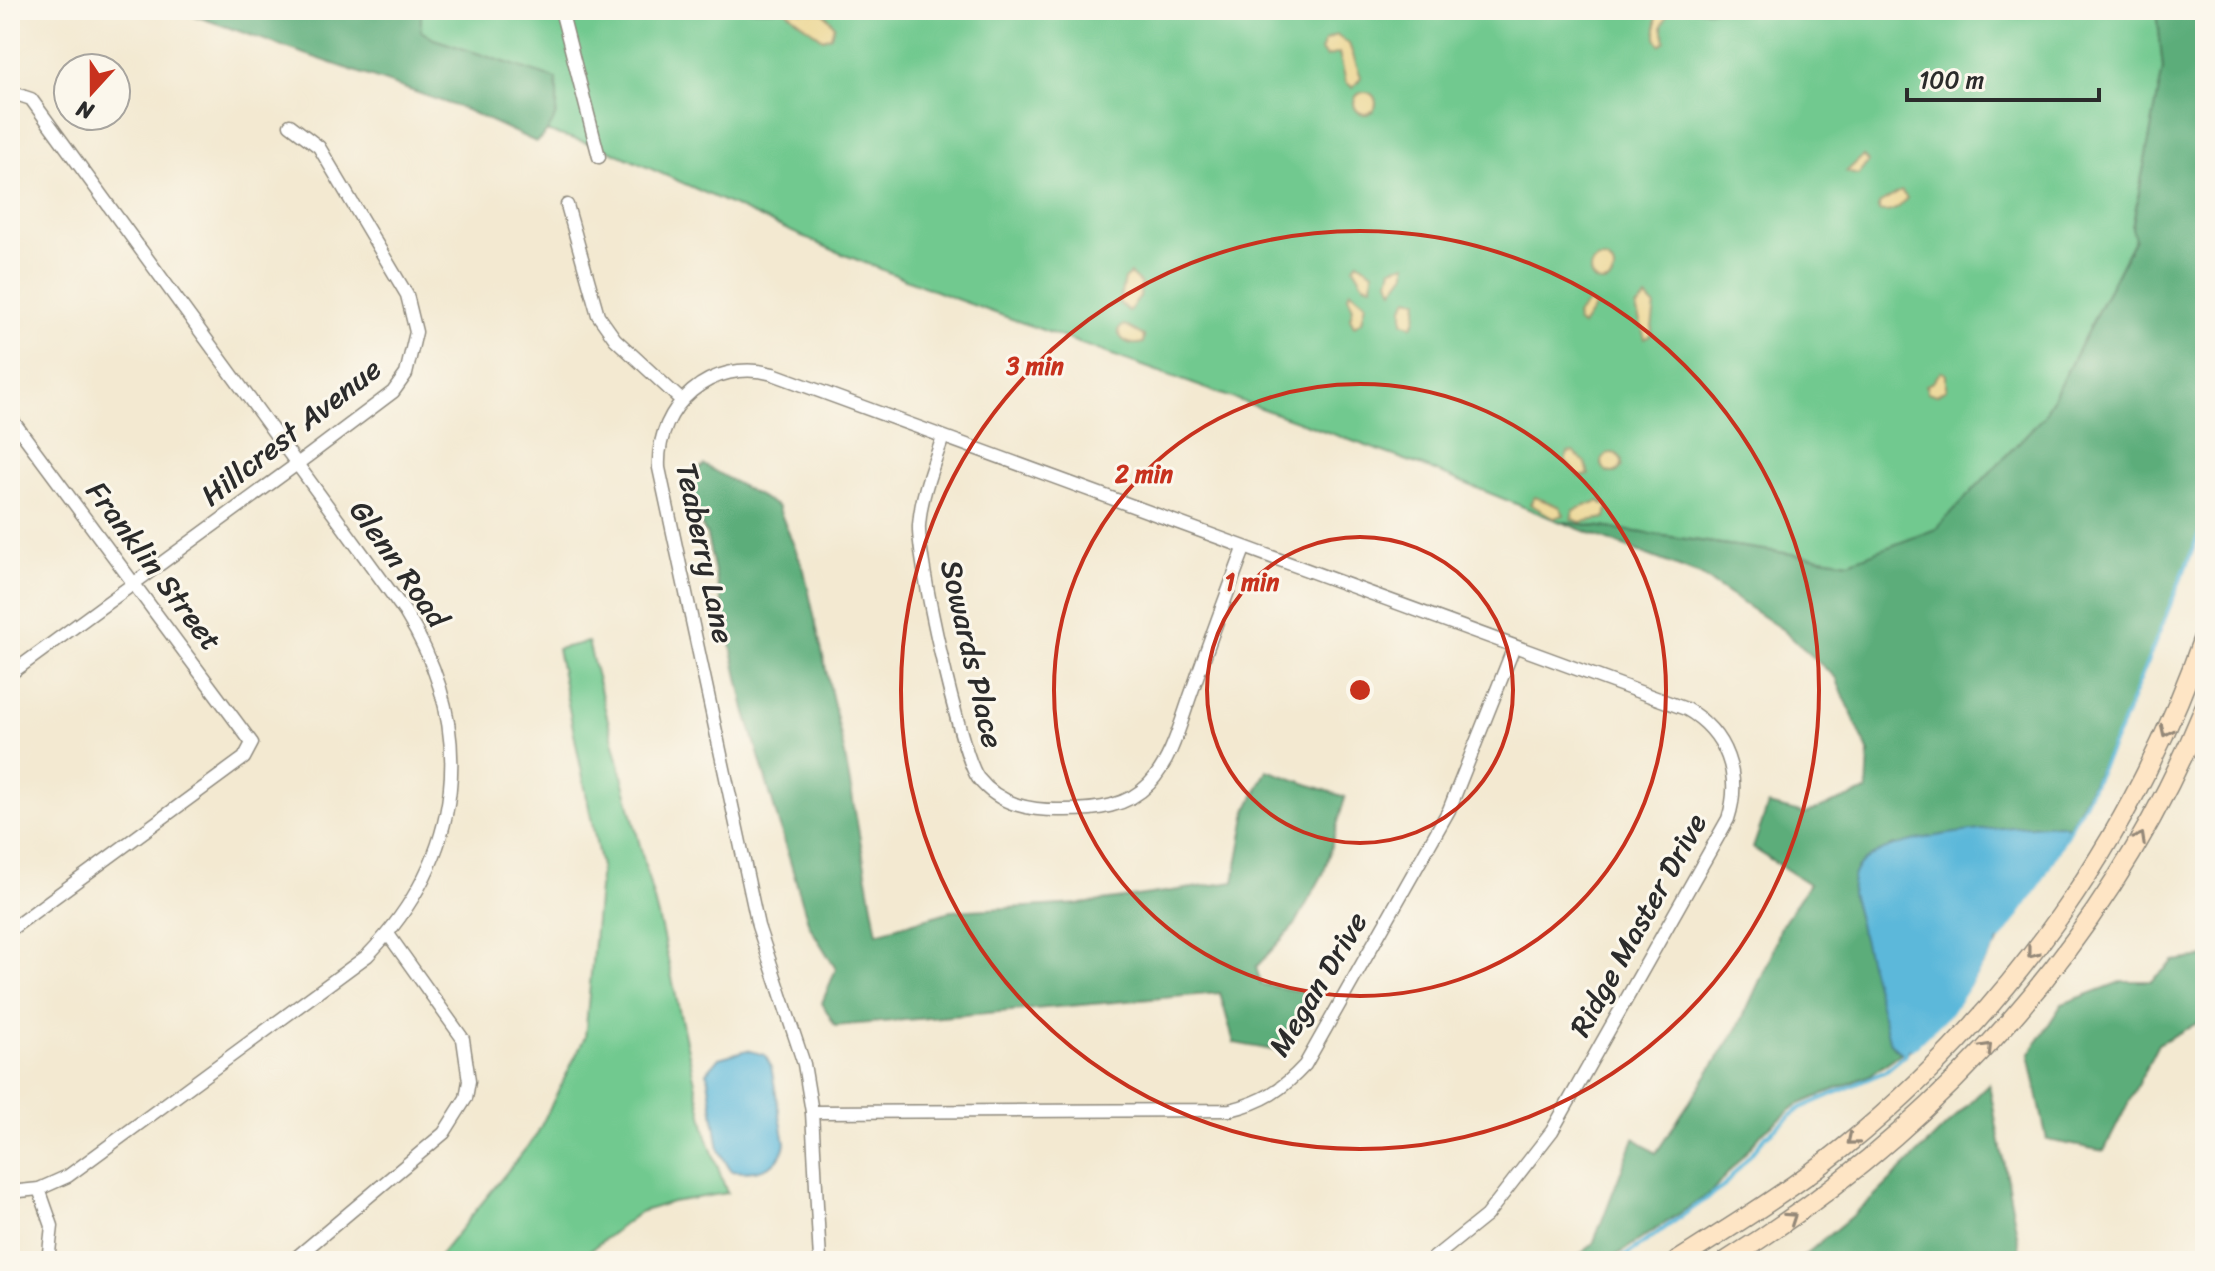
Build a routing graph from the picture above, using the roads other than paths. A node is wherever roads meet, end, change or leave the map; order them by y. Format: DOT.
graph roads {
  1 [pos="561,10"];
  2 [pos="13,92"];
  3 [pos="290,125"];
  4 [pos="599,157"];
  5 [pos="567,205"];
  6 [pos="681,400"];
  7 [pos="10,417"];
  8 [pos="943,437"];
  9 [pos="296,465"];
  10 [pos="1244,549"];
  11 [pos="134,583"];
  12 [pos="2205,632"];
  13 [pos="1514,647"];
  14 [pos="10,674"];
  15 [pos="2203,714"];
  16 [pos="10,930"];
  17 [pos="388,934"];
  18 [pos="812,1112"];
  19 [pos="39,1189"];
  20 [pos="10,1192"];
  21 [pos="48,1261"];
  22 [pos="292,1261"];
  23 [pos="820,1261"];
  24 [pos="1430,1261"];
  25 [pos="1677,1261"];
  26 [pos="1726,1261"];
  1 -- 4 [label="street"];
  2 -- 9 [label="street, Glenn Road"];
  3 -- 9 [label="street, Hillcrest Avenue"];
  5 -- 6 [label="street"];
  6 -- 8 [label="street, Teaberry Lane"];
  6 -- 18 [label="street, Teaberry Lane"];
  7 -- 11 [label="street, Franklin Street"];
  8 -- 10 [label="street, Teaberry Lane"];
  8 -- 10 [label="street, Sowards Place"];
  9 -- 11 [label="street, Hillcrest Avenue"];
  9 -- 17 [label="street, Glenn Road"];
  10 -- 13 [label="street, Teaberry Lane"];
  11 -- 14 [label="street, Hillcrest Avenue"];
  11 -- 16 [label="street, Franklin Street"];
  12 -- 25 [label="main road, one-way"];
  13 -- 18 [label="street, Megan Drive"];
  13 -- 24 [label="street, Ridge Master Drive"];
  26 -- 15 [label="main road, one-way"];
  17 -- 19 [label="street, Glenn Road"];
  17 -- 22 [label="street"];
  18 -- 23 [label="street, Teaberry Lane"];
  19 -- 20 [label="street"];
  19 -- 21 [label="street"];
}
